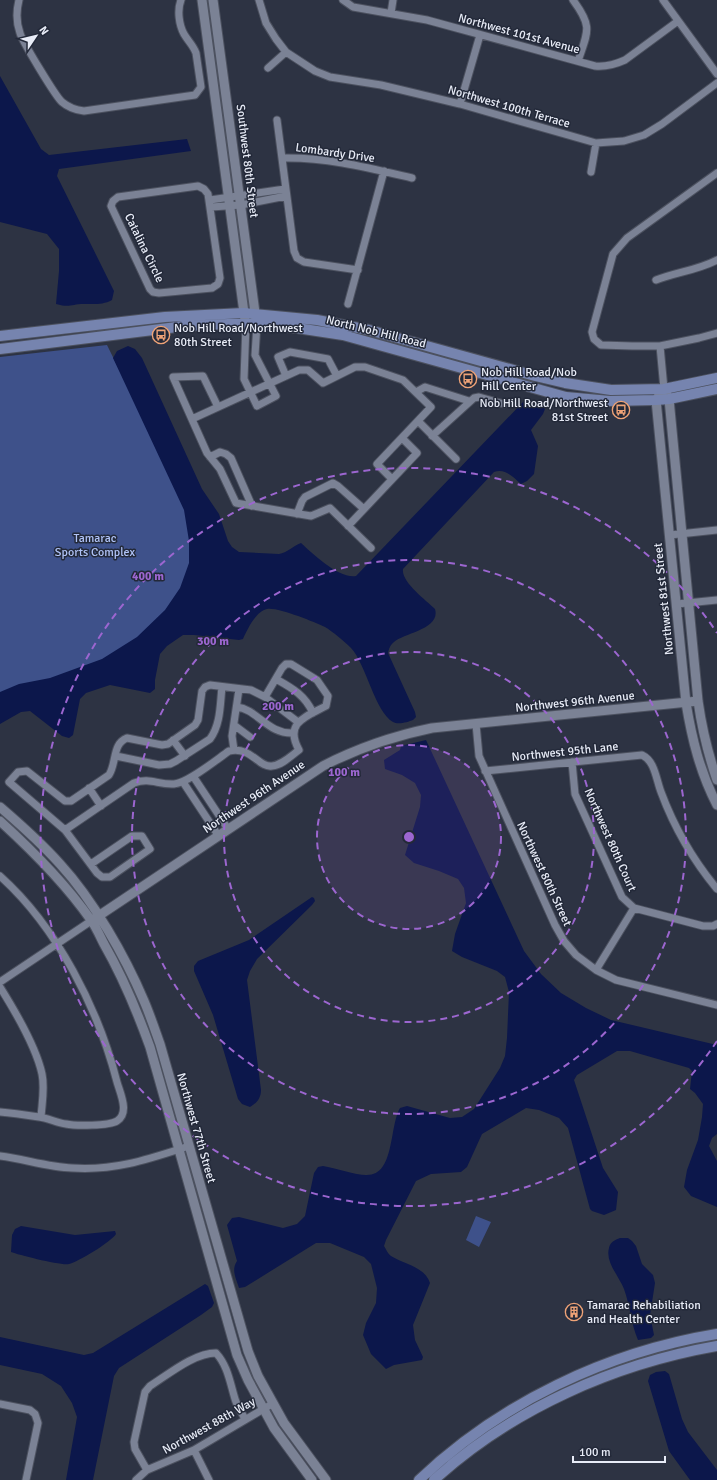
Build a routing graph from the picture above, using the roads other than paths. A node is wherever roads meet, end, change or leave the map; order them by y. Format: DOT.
graph roads {
  1 [pos="19,0"];
  2 [pos="181,0"];
  3 [pos="202,0"];
  4 [pos="213,0"];
  5 [pos="259,0"];
  6 [pos="343,0"];
  7 [pos="393,0"];
  8 [pos="574,0"];
  9 [pos="663,0"];
  10 [pos="391,13"];
  11 [pos="678,21"];
  12 [pos="480,34"];
  13 [pos="286,52"];
  14 [pos="578,61"];
  15 [pos="268,68"];
  16 [pos="717,74"];
  17 [pos="717,83"];
  18 [pos="460,104"];
  19 [pos="277,120"];
  20 [pos="596,143"];
  21 [pos="283,158"];
  22 [pos="384,171"];
  23 [pos="591,172"];
  24 [pos="717,173"];
  25 [pos="412,178"];
  26 [pos="286,193"];
  27 [pos="267,196"];
  28 [pos="240,200"];
  29 [pos="230,201"];
  30 [pos="210,204"];
  31 [pos="717,260"];
  32 [pos="358,270"];
  33 [pos="656,280"];
  34 [pos="348,304"];
  35 [pos="244,312"];
  36 [pos="255,314"];
  37 [pos="246,324"];
  38 [pos="257,324"];
  39 [pos="717,333"];
  40 [pos="0,336"];
  41 [pos="660,346"];
  42 [pos="0,349"];
  43 [pos="286,376"];
  44 [pos="337,376"];
  45 [pos="717,378"];
  46 [pos="270,383"];
  47 [pos="664,389"];
  48 [pos="717,389"];
  49 [pos="250,392"];
  50 [pos="416,392"];
  51 [pos="669,399"];
  52 [pos="656,400"];
  53 [pos="469,401"];
  54 [pos="504,404"];
  55 [pos="218,407"];
  56 [pos="192,419"];
  57 [pos="418,421"];
  58 [pos="432,436"];
  59 [pos="402,438"];
  60 [pos="210,457"];
  61 [pos="456,459"];
  62 [pos="392,479"];
  63 [pos="252,506"];
  64 [pos="364,509"];
  65 [pos="298,514"];
  66 [pos="348,526"];
  67 [pos="717,530"];
  68 [pos="682,534"];
  69 [pos="670,535"];
  70 [pos="370,548"];
  71 [pos="717,600"];
  72 [pos="688,603"];
  73 [pos="677,604"];
  74 [pos="276,679"];
  75 [pos="222,687"];
  76 [pos="239,689"];
  77 [pos="265,697"];
  78 [pos="698,702"];
  79 [pos="686,703"];
  80 [pos="237,707"];
  81 [pos="313,713"];
  82 [pos="298,722"];
  83 [pos="476,724"];
  84 [pos="234,725"];
  85 [pos="294,733"];
  86 [pos="250,736"];
  87 [pos="174,740"];
  88 [pos="234,750"];
  89 [pos="116,756"];
  90 [pos="185,756"];
  91 [pos="572,762"];
  92 [pos="485,771"];
  93 [pos="193,776"];
  94 [pos="717,780"];
  95 [pos="183,782"];
  96 [pos="89,788"];
  97 [pos="206,795"];
  98 [pos="196,801"];
  99 [pos="717,805"];
  100 [pos="101,806"];
  101 [pos="0,807"];
  102 [pos="0,821"];
  103 [pos="228,829"];
  104 [pos="65,830"];
  105 [pos="218,835"];
  106 [pos="90,864"];
  107 [pos="0,876"];
  108 [pos="717,889"];
  109 [pos="634,908"];
  110 [pos="95,918"];
  111 [pos="717,924"];
  112 [pos="57,944"];
  113 [pos="596,970"];
  114 [pos="0,982"];
  115 [pos="0,987"];
  116 [pos="717,1004"];
  117 [pos="0,1112"];
  118 [pos="41,1117"];
  119 [pos="189,1146"];
  120 [pos="179,1149"];
  121 [pos="0,1156"];
  122 [pos="717,1334"];
  123 [pos="717,1346"];
  124 [pos="0,1404"];
  125 [pos="272,1404"];
  126 [pos="263,1409"];
  127 [pos="246,1419"];
  128 [pos="194,1450"];
  129 [pos="147,1470"];
  130 [pos="26,1480"];
  131 [pos="136,1480"];
  132 [pos="209,1480"];
  133 [pos="312,1480"];
  134 [pos="326,1480"];
  135 [pos="419,1480"];
  136 [pos="434,1480"];
  1 -- 2 [label="street"];
  3 -- 29 [label="street, Southwest 80th Street"];
  4 -- 28 [label="street, Southwest 80th Street"];
  5 -- 13 [label="street"];
  6 -- 10 [label="street, Northwest 101st Avenue"];
  7 -- 10 [label="street"];
  8 -- 14 [label="street"];
  9 -- 11 [label="street"];
  10 -- 12 [label="street, Northwest 101st Avenue"];
  11 -- 14 [label="street, Northwest 101st Avenue"];
  11 -- 16 [label="street"];
  12 -- 14 [label="street, Northwest 101st Avenue"];
  12 -- 18 [label="street"];
  13 -- 15 [label="street"];
  13 -- 18 [label="street, Northwest 100th Terrace"];
  17 -- 20 [label="street, Northwest 100th Terrace"];
  18 -- 20 [label="street, Northwest 100th Terrace"];
  19 -- 21 [label="street, Lombardy Drive"];
  20 -- 23 [label="street"];
  21 -- 22 [label="street, Lombardy Drive"];
  21 -- 26 [label="street, Lombardy Drive"];
  22 -- 25 [label="street, Lombardy Drive"];
  22 -- 32 [label="street, Lombardy Drive"];
  24 -- 41 [label="street"];
  26 -- 27 [label="street"];
  26 -- 27 [label="street"];
  26 -- 32 [label="street, Lombardy Drive"];
  27 -- 28 [label="street"];
  28 -- 29 [label="street"];
  28 -- 36 [label="street, Southwest 80th Street"];
  29 -- 30 [label="street"];
  29 -- 35 [label="street, Southwest 80th Street"];
  30 -- 30 [label="street, Catalina Circle"];
  31 -- 33 [label="street"];
  32 -- 34 [label="street, Lombardy Drive"];
  35 -- 36 [label="main road, North Nob Hill Road"];
  35 -- 37 [label="street, Southwest 80th Street"];
  35 -- 40 [label="main road, North Nob Hill Road"];
  36 -- 38 [label="street, Southwest 80th Street"];
  36 -- 47 [label="main road, North Nob Hill Road"];
  37 -- 38 [label="main road, North Nob Hill Road"];
  37 -- 42 [label="main road, North Nob Hill Road"];
  37 -- 49 [label="street"];
  38 -- 46 [label="street"];
  38 -- 52 [label="main road, North Nob Hill Road"];
  39 -- 41 [label="street"];
  41 -- 47 [label="street, Northwest 81st Street"];
  43 -- 44 [label="street"];
  43 -- 44 [label="street"];
  43 -- 46 [label="street"];
  44 -- 50 [label="street"];
  45 -- 47 [label="main road, North Nob Hill Road"];
  46 -- 49 [label="street"];
  46 -- 49 [label="street"];
  47 -- 51 [label="street, Northwest 81st Street"];
  47 -- 52 [label="street"];
  48 -- 51 [label="main road, North Nob Hill Road"];
  49 -- 55 [label="street"];
  50 -- 53 [label="street"];
  50 -- 57 [label="street"];
  51 -- 52 [label="main road, North Nob Hill Road"];
  51 -- 68 [label="street, Northwest 81st Street"];
  52 -- 69 [label="street, Northwest 81st Street"];
  53 -- 54 [label="street"];
  53 -- 58 [label="street"];
  55 -- 56 [label="street"];
  55 -- 56 [label="street"];
  56 -- 60 [label="street"];
  57 -- 58 [label="street"];
  57 -- 59 [label="street"];
  58 -- 61 [label="street"];
  59 -- 62 [label="street"];
  59 -- 62 [label="street"];
  60 -- 63 [label="street"];
  60 -- 63 [label="street"];
  62 -- 64 [label="street"];
  63 -- 65 [label="street"];
  64 -- 65 [label="street"];
  64 -- 66 [label="street"];
  65 -- 66 [label="street"];
  66 -- 70 [label="street"];
  67 -- 68 [label="street"];
  68 -- 69 [label="street"];
  68 -- 72 [label="street, Northwest 81st Street"];
  69 -- 73 [label="street, Northwest 81st Street"];
  71 -- 72 [label="street"];
  72 -- 73 [label="street"];
  72 -- 78 [label="street, Northwest 81st Street"];
  73 -- 79 [label="street, Northwest 81st Street"];
  74 -- 77 [label="street"];
  74 -- 81 [label="street"];
  74 -- 81 [label="street"];
  75 -- 76 [label="street"];
  75 -- 87 [label="street"];
  75 -- 90 [label="street"];
  76 -- 77 [label="street"];
  76 -- 80 [label="street"];
  77 -- 82 [label="street"];
  78 -- 79 [label="street, Northwest 96th Avenue"];
  78 -- 94 [label="street, Northwest 81st Street"];
  79 -- 83 [label="street, Northwest 96th Avenue"];
  79 -- 99 [label="street, Northwest 81st Street"];
  80 -- 84 [label="street"];
  80 -- 85 [label="street"];
  81 -- 82 [label="street"];
  82 -- 85 [label="street"];
  83 -- 92 [label="street, Northwest 80th Street"];
  83 -- 103 [label="street, Northwest 96th Avenue"];
  84 -- 86 [label="street"];
  84 -- 88 [label="street"];
  85 -- 88 [label="street"];
  87 -- 89 [label="street"];
  87 -- 90 [label="street"];
  88 -- 93 [label="street"];
  89 -- 90 [label="street"];
  89 -- 96 [label="street"];
  91 -- 92 [label="street, Northwest 95th Lane"];
  91 -- 108 [label="street, Northwest 95th Lane"];
  91 -- 109 [label="street, Northwest 80th Court"];
  92 -- 113 [label="street, Northwest 80th Street"];
  93 -- 95 [label="street"];
  93 -- 97 [label="street"];
  95 -- 98 [label="street"];
  95 -- 100 [label="street"];
  96 -- 100 [label="street"];
  96 -- 104 [label="street"];
  97 -- 98 [label="street"];
  97 -- 103 [label="street"];
  98 -- 105 [label="street"];
  100 -- 104 [label="street"];
  101 -- 110 [label="street, Northwest 77th Street"];
  102 -- 110 [label="street, Northwest 77th Street"];
  103 -- 105 [label="street, Northwest 96th Avenue"];
  104 -- 106 [label="street"];
  105 -- 110 [label="street, Northwest 96th Avenue"];
  106 -- 106 [label="street"];
  107 -- 112 [label="street"];
  109 -- 111 [label="street, Northwest 80th Court"];
  109 -- 113 [label="street"];
  110 -- 112 [label="street, Northwest 96th Avenue"];
  110 -- 119 [label="street, Northwest 77th Street"];
  110 -- 120 [label="street, Northwest 77th Street"];
  112 -- 114 [label="street, Northwest 96th Avenue"];
  112 -- 118 [label="street"];
  113 -- 116 [label="street, Northwest 80th Street"];
  115 -- 118 [label="street"];
  117 -- 118 [label="street"];
  119 -- 120 [label="street"];
  119 -- 125 [label="street, Northwest 77th Street"];
  120 -- 121 [label="street"];
  120 -- 126 [label="street, Northwest 77th Street"];
  122 -- 135 [label="main road"];
  123 -- 136 [label="main road"];
  124 -- 130 [label="street"];
  125 -- 126 [label="street, Northwest 88th Way"];
  125 -- 134 [label="street, Northwest 77th Street"];
  126 -- 127 [label="street, Northwest 88th Way"];
  126 -- 133 [label="street, Northwest 77th Street"];
  127 -- 128 [label="street, Northwest 88th Way"];
  127 -- 129 [label="street"];
  128 -- 129 [label="street, Northwest 88th Way"];
  128 -- 132 [label="street"];
  129 -- 131 [label="street, Northwest 88th Way"];
}
